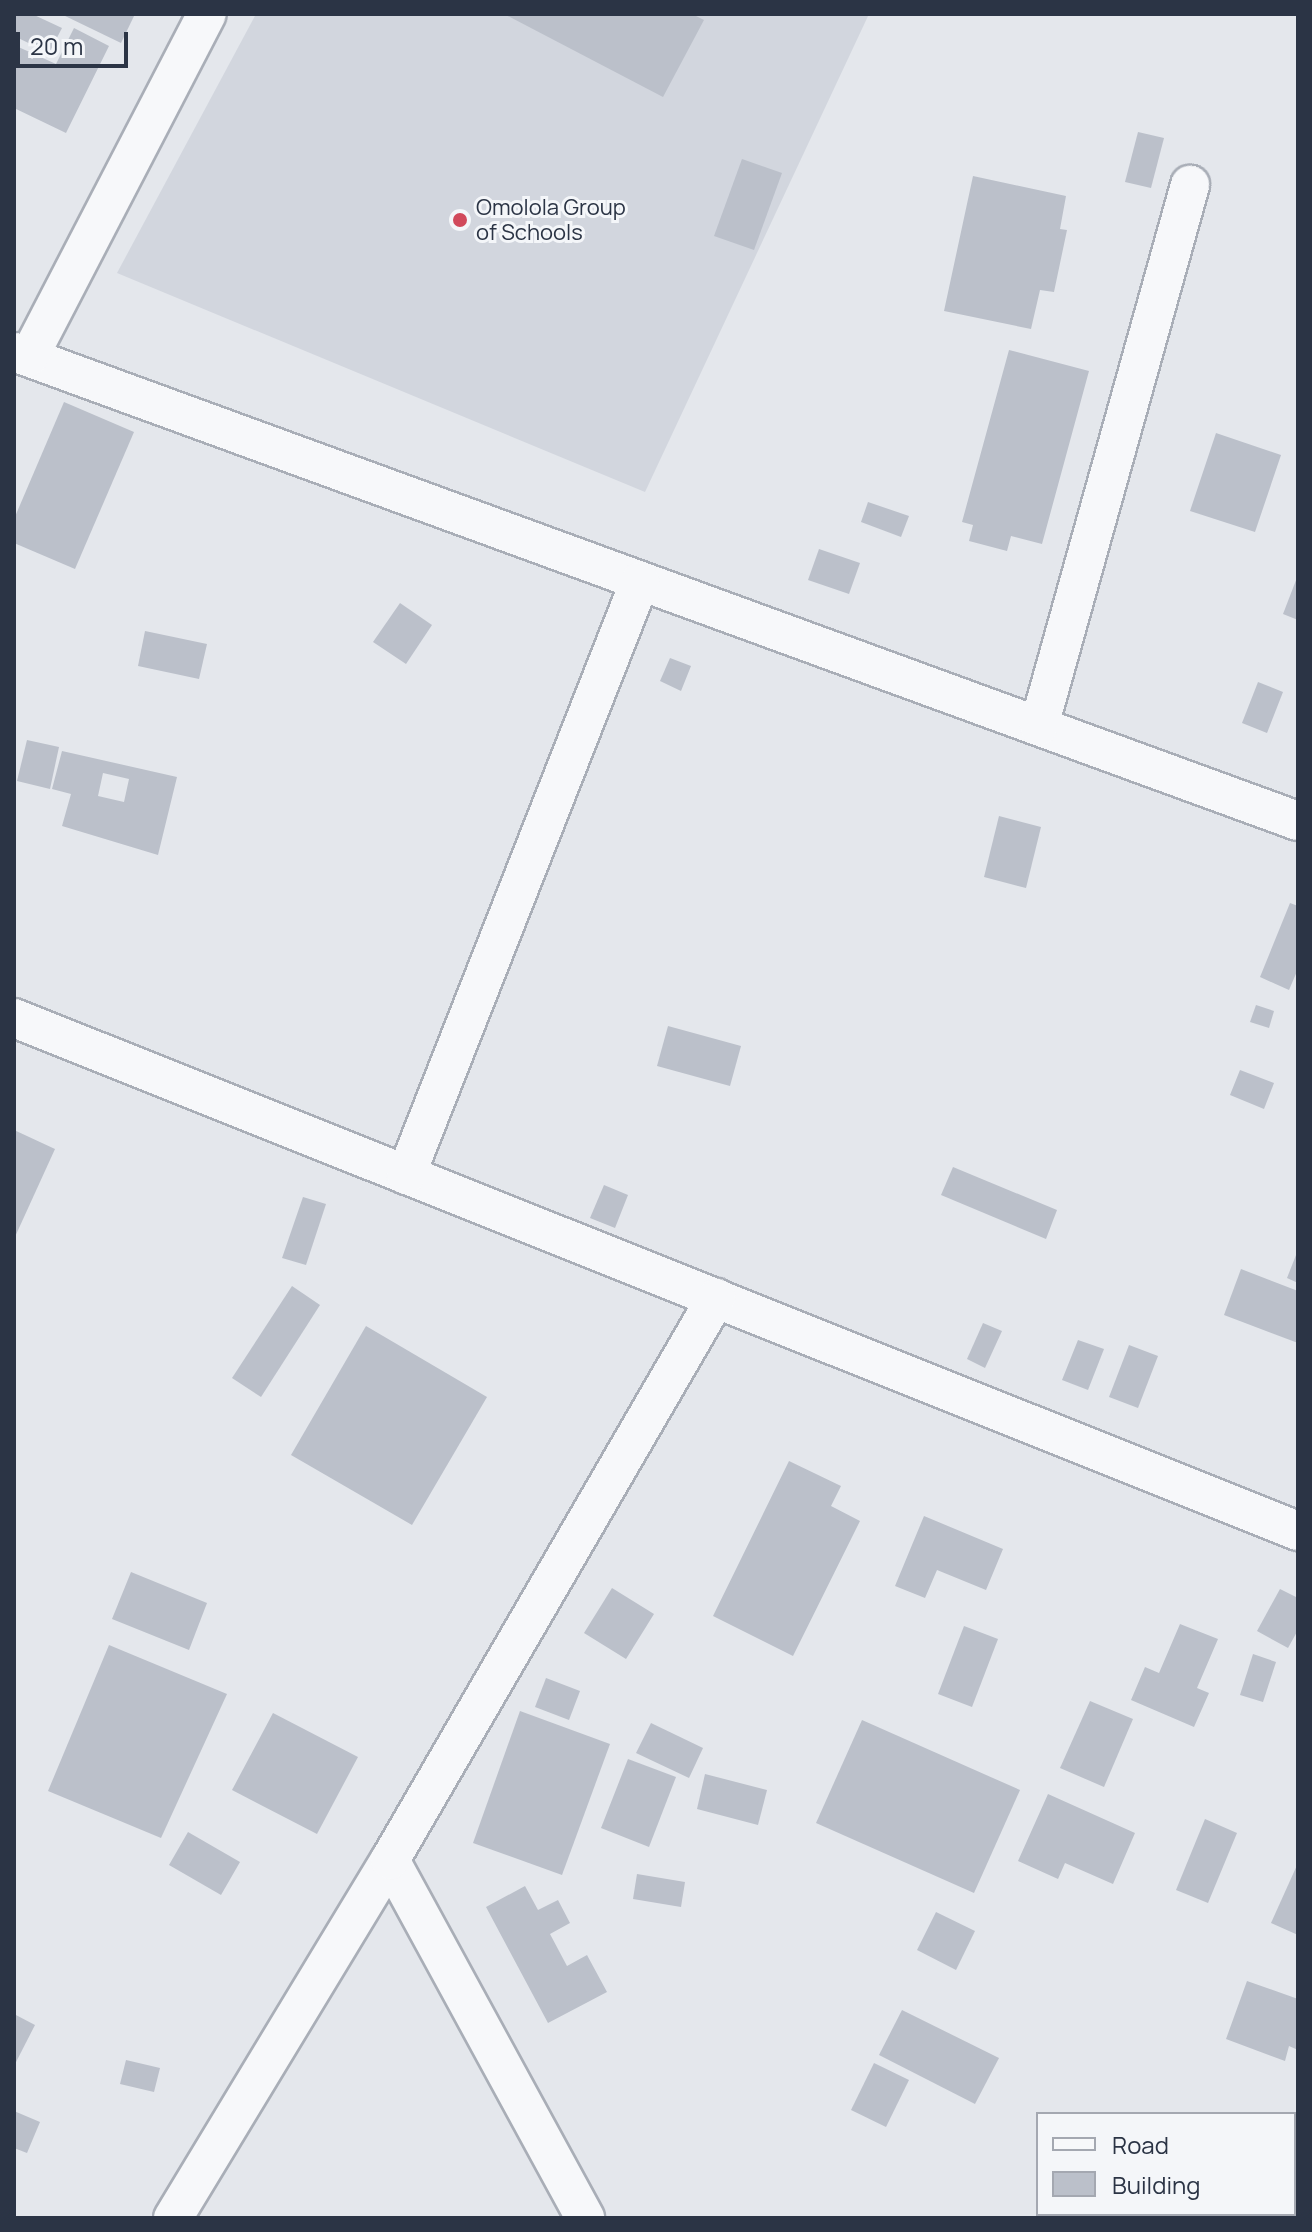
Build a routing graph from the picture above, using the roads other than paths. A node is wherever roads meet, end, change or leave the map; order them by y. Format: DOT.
graph roads {
  1 [pos="207,14"];
  2 [pos="1190,185"];
  3 [pos="22,355"];
  4 [pos="640,581"];
  5 [pos="1039,726"];
  6 [pos="1298,821"];
  7 [pos="14,1018"];
  8 [pos="406,1175"];
  9 [pos="716,1298"];
  10 [pos="1298,1531"];
  11 [pos="390,1860"];
  12 [pos="173,2218"];
  13 [pos="585,2218"];
  1 -- 3 [label="street"];
  2 -- 5 [label="street"];
  3 -- 4 [label="street"];
  4 -- 5 [label="street"];
  4 -- 8 [label="street"];
  5 -- 6 [label="street"];
  7 -- 8 [label="street"];
  8 -- 9 [label="street"];
  9 -- 10 [label="street"];
  9 -- 11 [label="street"];
  11 -- 12 [label="street"];
  11 -- 13 [label="street"];
}
